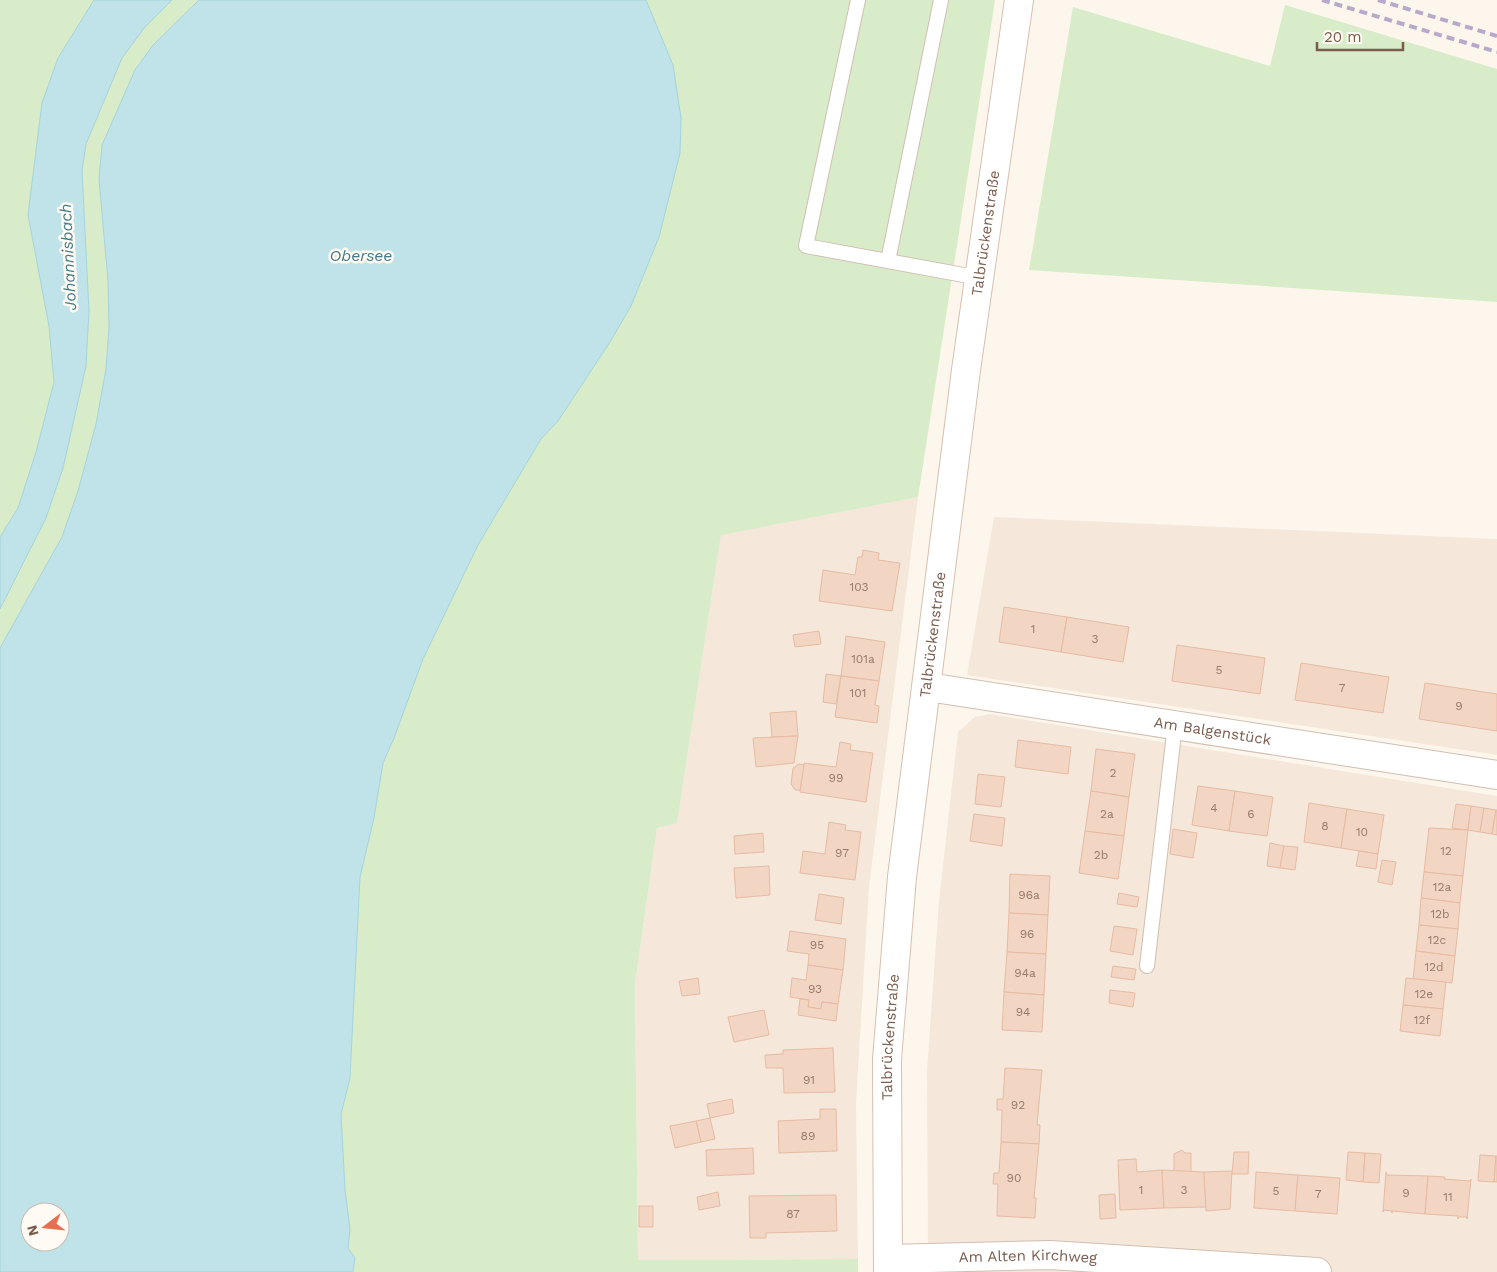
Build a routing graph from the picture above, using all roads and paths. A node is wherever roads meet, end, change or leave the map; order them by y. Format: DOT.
graph roads {
  1 [pos="858,0"];
  2 [pos="941,0"];
  3 [pos="1019,0"];
  4 [pos="888,261"];
  5 [pos="980,278"];
  6 [pos="928,687"];
  7 [pos="1175,725"];
  8 [pos="1497,775"];
  9 [pos="1147,966"];
  10 [pos="888,1266"];
  11 [pos="1317,1272"];
  1 -- 4 [label="lane"];
  2 -- 4 [label="lane"];
  3 -- 5 [label="main road, Talbrückenstraße"];
  4 -- 5 [label="lane"];
  5 -- 6 [label="main road, Talbrückenstraße"];
  6 -- 7 [label="main road, Am Balgenstück"];
  6 -- 10 [label="main road, Talbrückenstraße"];
  7 -- 8 [label="main road, Am Balgenstück"];
  7 -- 9 [label="lane"];
  10 -- 11 [label="main road, Am Alten Kirchweg"];
}
